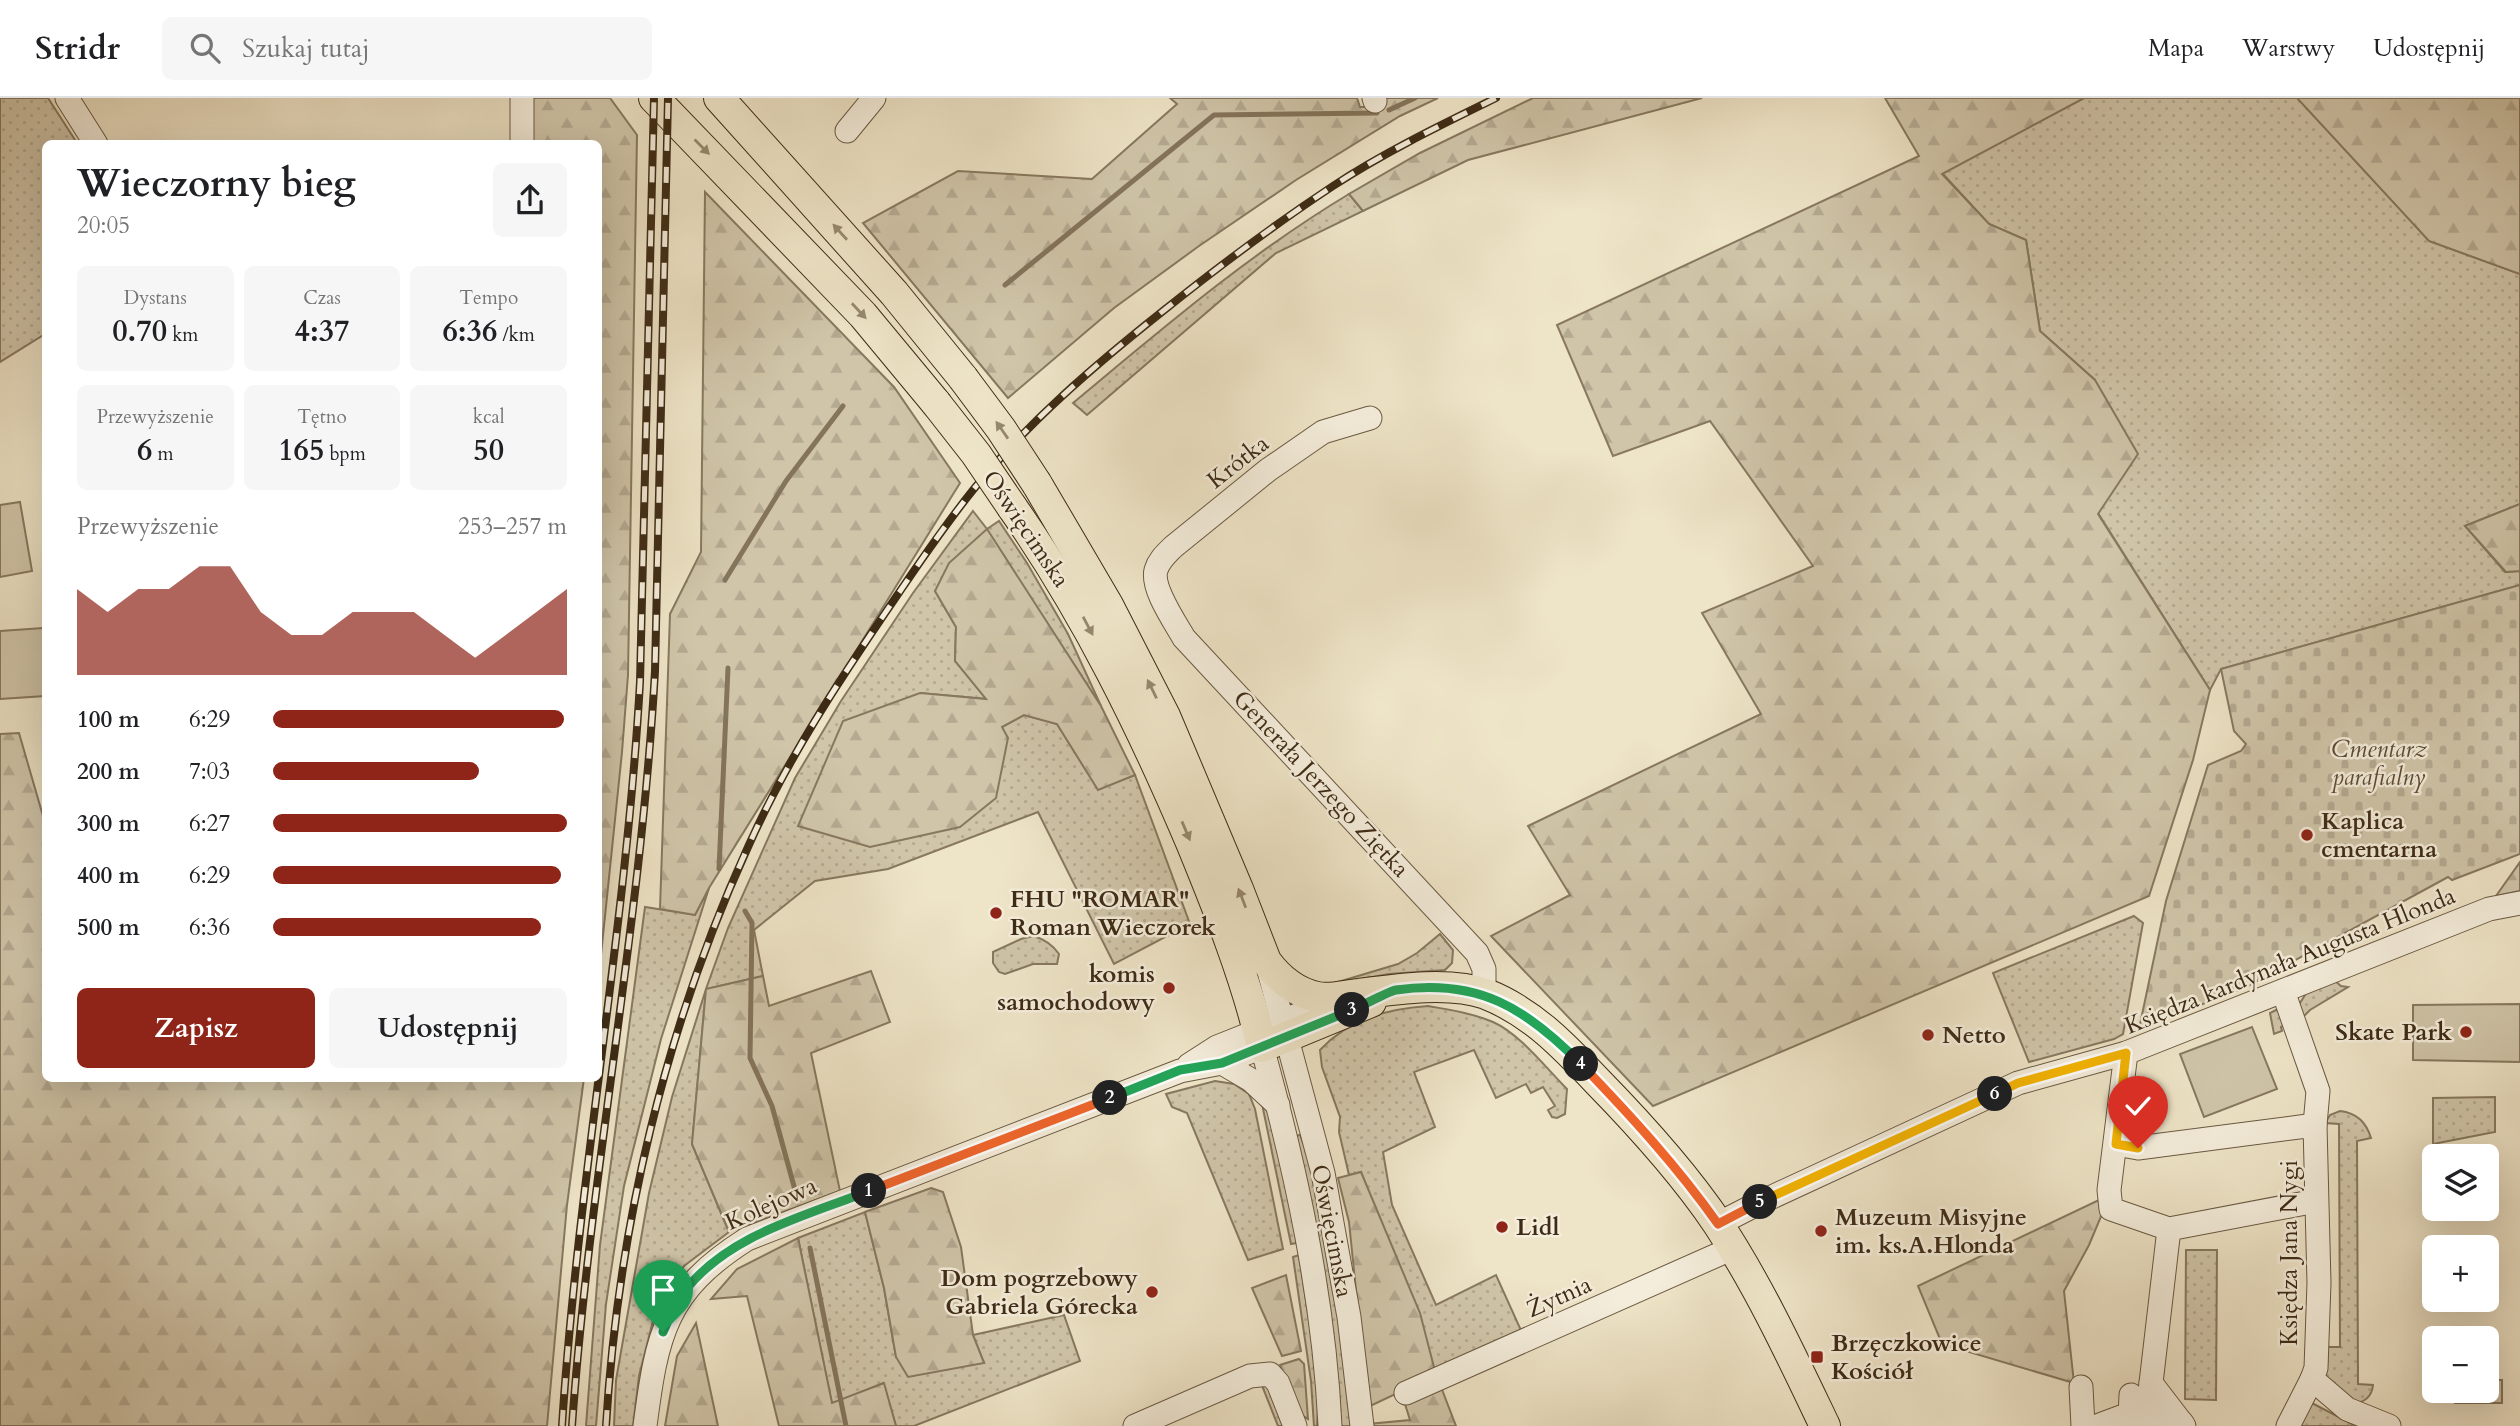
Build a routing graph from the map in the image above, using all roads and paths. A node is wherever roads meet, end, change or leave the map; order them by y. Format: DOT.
graph roads {
  1 [pos="67,98"];
  2 [pos="522,98"];
  3 [pos="654,98"];
  4 [pos="874,98"];
  5 [pos="725,102"];
  6 [pos="847,131"];
  7 [pos="93,140"];
  8 [pos="522,140"];
  9 [pos="1370,418"];
  10 [pos="1155,573"];
  11 [pos="2520,903"];
  12 [pos="1266,961"];
  13 [pos="1393,990"];
  14 [pos="2283,991"];
  15 [pos="1484,994"];
  16 [pos="1320,998"];
  17 [pos="1272,1034"];
  18 [pos="2126,1053"];
  19 [pos="1222,1063"];
  20 [pos="1180,1070"];
  21 [pos="1278,1106"];
  22 [pos="2315,1125"];
  23 [pos="2116,1144"];
  24 [pos="2316,1201"];
  25 [pos="2169,1229"];
  26 [pos="1725,1236"];
  27 [pos="2312,1379"];
  28 [pos="2081,1387"];
  29 [pos="1406,1393"];
  30 [pos="2131,1395"];
  31 [pos="2384,1423"];
  32 [pos="2183,1424"];
  33 [pos="645,1426"];
  34 [pos="1135,1426"];
  35 [pos="1296,1426"];
  36 [pos="1330,1426"];
  37 [pos="1362,1426"];
  38 [pos="1825,1426"];
  39 [pos="2083,1426"];
  40 [pos="2097,1426"];
  41 [pos="2288,1426"];
  1 -- 7 [label="street"];
  2 -- 8 [label="street"];
  3 -- 17 [label="main road, Oświęcimska, one-way, bridge"];
  4 -- 6 [label="street"];
  12 -- 5 [label="main road, Oświęcimska, one-way, bridge"];
  9 -- 10 [label="street, Krótka"];
  10 -- 15 [label="street, Generała Jerzego Ziętka"];
  11 -- 14 [label="street, Księdza kardynała Augusta Hlonda"];
  12 -- 16 [label="main road, Oświęcimska"];
  12 -- 17 [label="street, Oświęcimska"];
  13 -- 15 [label="main road"];
  13 -- 16 [label="main road, Oświęcimska"];
  13 -- 17 [label="main road"];
  14 -- 18 [label="street, Księdza kardynała Augusta Hlonda"];
  14 -- 22 [label="street, Księdza Jana Nygi"];
  15 -- 26 [label="main road"];
  16 -- 17 [label="street, Kolejowa"];
  17 -- 19 [label="street, Kolejowa"];
  17 -- 20 [label="street, Kolejowa"];
  17 -- 21 [label="street, Oświęcimska"];
  17 -- 37 [label="street, Oświęcimska"];
  18 -- 23 [label="street, Księdza kardynała Augusta Hlonda"];
  18 -- 26 [label="street"];
  19 -- 20 [label="street, Kolejowa"];
  19 -- 21 [label="street"];
  20 -- 33 [label="street, Kolejowa"];
  21 -- 36 [label="street, Oświęcimska"];
  22 -- 23 [label="street, Księdza Jana Nygi"];
  22 -- 24 [label="street, Księdza Jana Nygi"];
  23 -- 25 [label="street, Księdza kardynała Augusta Hlonda"];
  24 -- 25 [label="street, Księdza kardynała Augusta Hlonda"];
  24 -- 27 [label="street, Księdza Jana Nygi"];
  25 -- 32 [label="street"];
  26 -- 29 [label="street, Żytnia"];
  26 -- 38 [label="main road"];
  27 -- 31 [label="street, Księdza Jana Nygi"];
  27 -- 41 [label="street, Księdza Jana Nygi"];
  28 -- 39 [label="street"];
  30 -- 40 [label="street"];
  34 -- 35 [label="street"];
}
